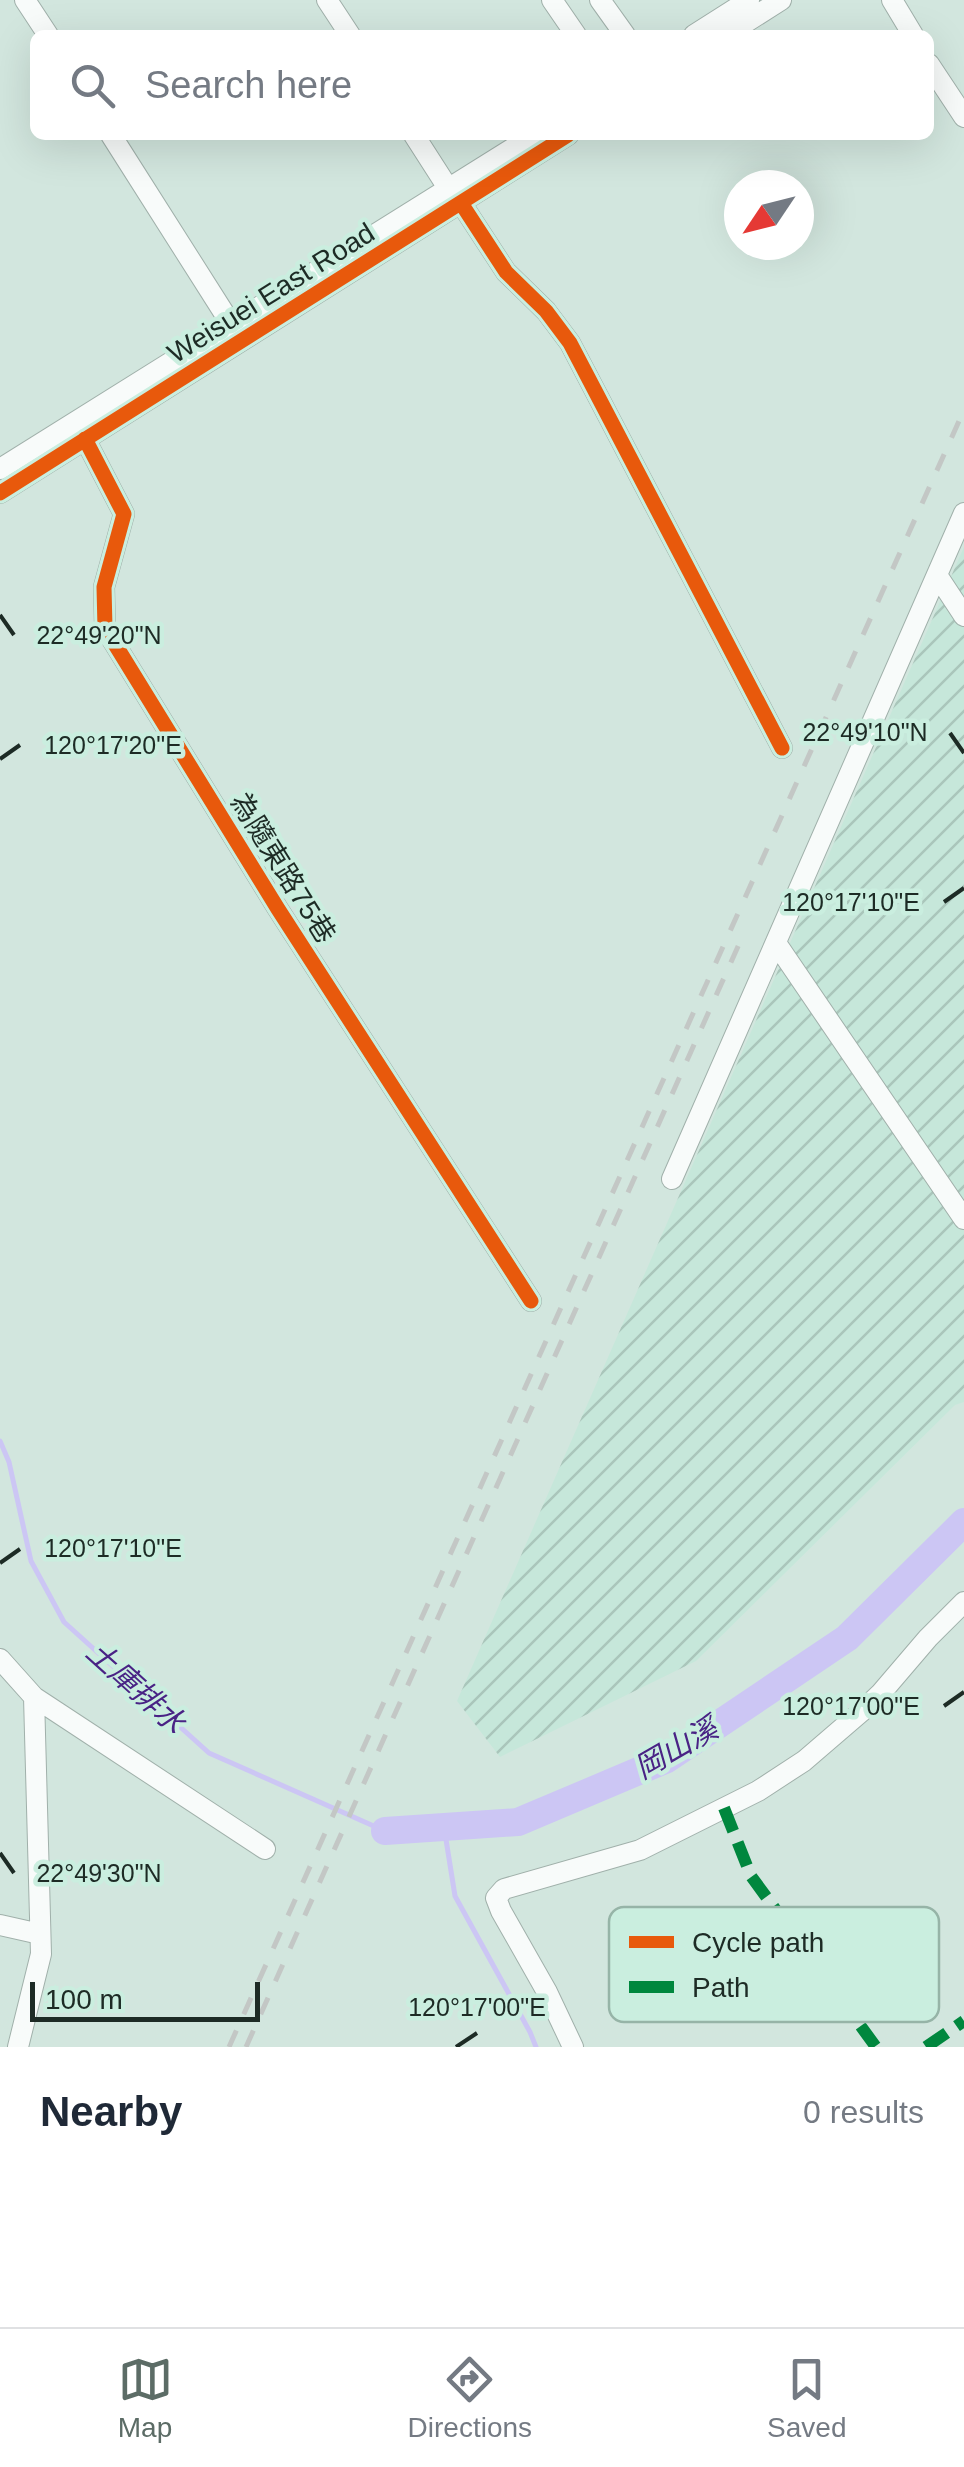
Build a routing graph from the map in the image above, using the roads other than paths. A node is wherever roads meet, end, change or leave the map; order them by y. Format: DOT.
graph roads {
  1 [pos="26,0"];
  2 [pos="328,0"];
  3 [pos="552,0"];
  4 [pos="600,0"];
  5 [pos="749,0"];
  6 [pos="781,0"];
  7 [pos="892,0"];
  8 [pos="45,30"];
  9 [pos="347,30"];
  10 [pos="573,30"];
  11 [pos="621,30"];
  12 [pos="702,30"];
  13 [pos="734,30"];
  14 [pos="909,30"];
  15 [pos="934,72"];
  16 [pos="964,117"];
  17 [pos="114,140"];
  18 [pos="417,140"];
  19 [pos="527,140"];
  20 [pos="558,140"];
  21 [pos="454,195"];
  22 [pos="231,324"];
  23 [pos="84,439"];
  24 [pos="0,468"];
  25 [pos="0,492"];
  26 [pos="964,513"];
  27 [pos="936,576"];
  28 [pos="964,616"];
  29 [pos="782,748"];
  30 [pos="776,942"];
  31 [pos="672,1179"];
  32 [pos="964,1219"];
  33 [pos="531,1301"];
  34 [pos="964,1602"];
  35 [pos="0,1660"];
  36 [pos="34,1698"];
  37 [pos="265,1849"];
  38 [pos="0,1925"];
  39 [pos="40,1934"];
  40 [pos="0,2021"];
  41 [pos="20,2037"];
  42 [pos="574,2047"];
  1 -- 8 [label="street"];
  2 -- 9 [label="street"];
  3 -- 10 [label="street"];
  4 -- 11 [label="street"];
  5 -- 12 [label="street"];
  6 -- 13 [label="street"];
  7 -- 14 [label="street"];
  15 -- 16 [label="street"];
  17 -- 22 [label="street"];
  18 -- 21 [label="street"];
  19 -- 21 [label="street, Weisuei East Road"];
  20 -- 21 [label="street, Weisuei East Road"];
  21 -- 22 [label="street, Weisuei East Road"];
  21 -- 23 [label="street, Weisuei East Road"];
  21 -- 29 [label="street"];
  22 -- 24 [label="street, Weisuei East Road"];
  23 -- 25 [label="street, Weisuei East Road"];
  23 -- 33 [label="street, 為隨東路75巷"];
  26 -- 27 [label="street"];
  27 -- 28 [label="street"];
  27 -- 30 [label="street"];
  30 -- 31 [label="street"];
  30 -- 32 [label="street"];
  34 -- 42 [label="street"];
  35 -- 36 [label="street"];
  36 -- 37 [label="street"];
  36 -- 39 [label="street"];
  38 -- 39 [label="street"];
  39 -- 41 [label="street"];
  40 -- 41 [label="street"];
}
